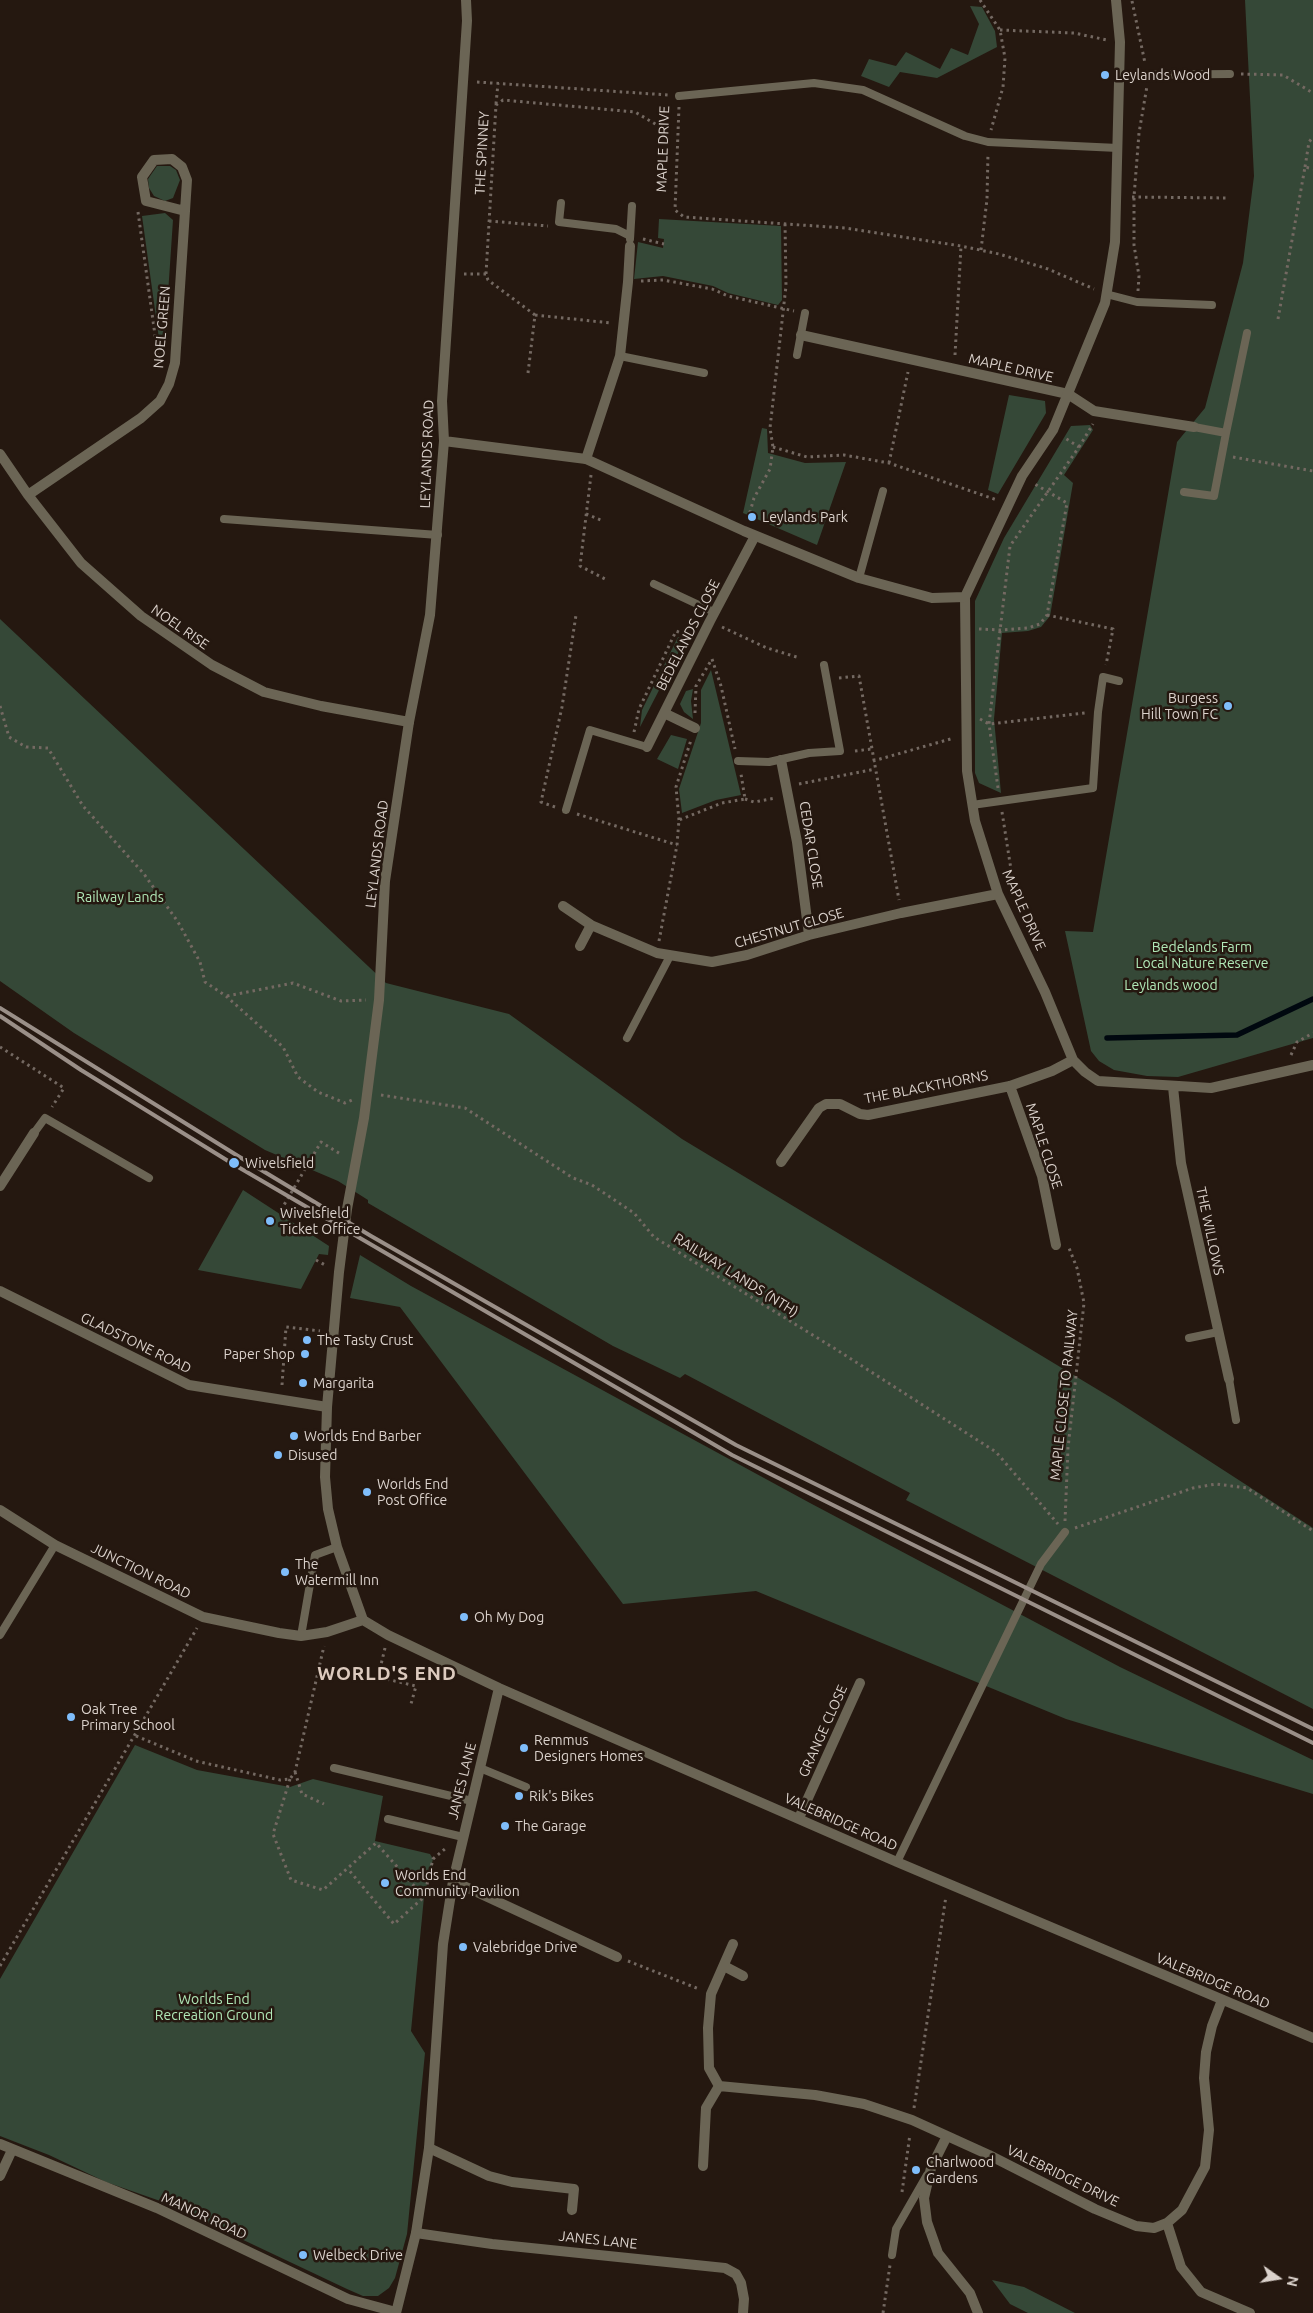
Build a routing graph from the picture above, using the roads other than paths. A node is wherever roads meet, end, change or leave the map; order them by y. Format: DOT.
graph roads {
  1 [pos="466,0"];
  2 [pos="1116,0"];
  3 [pos="1230,74"];
  4 [pos="1119,76"];
  5 [pos="679,96"];
  6 [pos="1118,148"];
  7 [pos="560,203"];
  8 [pos="632,206"];
  9 [pos="185,211"];
  10 [pos="630,241"];
  11 [pos="1106,294"];
  12 [pos="1212,305"];
  13 [pos="805,313"];
  14 [pos="1247,333"];
  15 [pos="801,335"];
  16 [pos="620,356"];
  17 [pos="797,356"];
  18 [pos="704,374"];
  19 [pos="1068,394"];
  20 [pos="1194,427"];
  21 [pos="1226,432"];
  22 [pos="444,441"];
  23 [pos="0,454"];
  24 [pos="589,461"];
  25 [pos="883,492"];
  26 [pos="1184,492"];
  27 [pos="28,496"];
  28 [pos="224,520"];
  29 [pos="438,535"];
  30 [pos="755,536"];
  31 [pos="859,578"];
  32 [pos="654,584"];
  33 [pos="965,597"];
  34 [pos="712,616"];
  35 [pos="824,665"];
  36 [pos="1119,681"];
  37 [pos="664,713"];
  38 [pos="409,722"];
  39 [pos="695,728"];
  40 [pos="648,747"];
  41 [pos="781,760"];
  42 [pos="738,762"];
  43 [pos="972,805"];
  44 [pos="566,810"];
  45 [pos="998,894"];
  46 [pos="563,906"];
  47 [pos="591,925"];
  48 [pos="810,935"];
  49 [pos="580,946"];
  50 [pos="670,956"];
  51 [pos="627,1038"];
  52 [pos="1073,1060"];
  53 [pos="1313,1065"];
  54 [pos="1010,1086"];
  55 [pos="1174,1087"];
  56 [pos="34,1133"];
  57 [pos="781,1162"];
  58 [pos="149,1178"];
  59 [pos="0,1186"];
  60 [pos="1056,1245"];
  61 [pos="0,1291"];
  62 [pos="1218,1332"];
  63 [pos="1189,1338"];
  64 [pos="1229,1379"];
  65 [pos="327,1406"];
  66 [pos="1236,1420"];
  67 [pos="0,1510"];
  68 [pos="1065,1532"];
  69 [pos="55,1545"];
  70 [pos="337,1547"];
  71 [pos="363,1620"];
  72 [pos="0,1636"];
  73 [pos="301,1636"];
  74 [pos="860,1683"];
  75 [pos="499,1688"];
  76 [pos="334,1768"];
  77 [pos="480,1768"];
  78 [pos="526,1787"];
  79 [pos="472,1801"];
  80 [pos="800,1818"];
  81 [pos="388,1819"];
  82 [pos="463,1837"];
  83 [pos="897,1862"];
  84 [pos="452,1881"];
  85 [pos="732,1944"];
  86 [pos="617,1957"];
  87 [pos="724,1966"];
  88 [pos="742,1976"];
  89 [pos="1222,2000"];
  90 [pos="1313,2038"];
  91 [pos="718,2086"];
  92 [pos="947,2136"];
  93 [pos="0,2144"];
  94 [pos="428,2148"];
  95 [pos="12,2150"];
  96 [pos="703,2166"];
  97 [pos="931,2168"];
  98 [pos="0,2176"];
  99 [pos="572,2210"];
  100 [pos="1167,2224"];
  101 [pos="416,2233"];
  102 [pos="892,2255"];
  103 [pos="396,2312"];
  104 [pos="743,2313"];
  105 [pos="978,2313"];
  106 [pos="1250,2313"];
  1 -- 22 [label="street, LEYLANDS ROAD"];
  2 -- 4 [label="street, MAPLE DRIVE"];
  3 -- 4 [label="lane"];
  4 -- 6 [label="street, MAPLE DRIVE"];
  5 -- 6 [label="lane, MAPLE DRIVE"];
  6 -- 11 [label="street, MAPLE DRIVE"];
  7 -- 10 [label="lane"];
  8 -- 10 [label="lane"];
  9 -- 9 [label="street, NOEL GREEN"];
  9 -- 27 [label="street, NOEL GREEN"];
  10 -- 16 [label="street"];
  11 -- 12 [label="lane"];
  11 -- 19 [label="street, MAPLE DRIVE"];
  13 -- 15 [label="lane"];
  14 -- 21 [label="lane"];
  15 -- 17 [label="lane"];
  15 -- 19 [label="street, MAPLE DRIVE"];
  16 -- 18 [label="lane"];
  16 -- 24 [label="street"];
  19 -- 20 [label="street, MAPLE DRIVE"];
  19 -- 33 [label="street, MAPLE DRIVE"];
  20 -- 21 [label="lane"];
  21 -- 26 [label="lane"];
  22 -- 24 [label="street"];
  22 -- 29 [label="street, LEYLANDS ROAD"];
  23 -- 27 [label="street, NOEL RISE"];
  24 -- 30 [label="street"];
  25 -- 31 [label="lane"];
  27 -- 38 [label="street, NOEL RISE"];
  28 -- 29 [label="lane"];
  29 -- 38 [label="street, LEYLANDS ROAD"];
  30 -- 31 [label="street"];
  30 -- 34 [label="street, BEDELANDS CLOSE"];
  31 -- 33 [label="street"];
  32 -- 34 [label="lane"];
  33 -- 43 [label="street, MAPLE DRIVE"];
  34 -- 37 [label="street, BEDELANDS CLOSE"];
  35 -- 41 [label="lane"];
  36 -- 43 [label="lane"];
  37 -- 39 [label="street"];
  37 -- 40 [label="street, BEDELANDS CLOSE"];
  38 -- 65 [label="street, LEYLANDS ROAD"];
  40 -- 44 [label="lane"];
  41 -- 42 [label="lane"];
  41 -- 48 [label="street, CEDAR CLOSE"];
  43 -- 45 [label="street, MAPLE DRIVE"];
  45 -- 48 [label="street, CHESTNUT CLOSE"];
  45 -- 52 [label="street, MAPLE DRIVE"];
  46 -- 47 [label="street, CHESTNUT CLOSE"];
  47 -- 49 [label="street"];
  47 -- 50 [label="street, CHESTNUT CLOSE"];
  48 -- 50 [label="street, CHESTNUT CLOSE"];
  50 -- 51 [label="lane"];
  52 -- 54 [label="street, THE BLACKTHORNS"];
  52 -- 55 [label="street, MAPLE DRIVE"];
  53 -- 55 [label="street, MAPLE DRIVE"];
  54 -- 57 [label="street, THE BLACKTHORNS"];
  54 -- 60 [label="street, MAPLE CLOSE"];
  55 -- 62 [label="street, THE WILLOWS"];
  56 -- 58 [label="lane"];
  56 -- 59 [label="street"];
  61 -- 65 [label="street, GLADSTONE ROAD"];
  62 -- 63 [label="lane"];
  62 -- 64 [label="street, THE WILLOWS"];
  64 -- 66 [label="lane"];
  65 -- 70 [label="street, LEYLANDS ROAD"];
  67 -- 69 [label="street, JUNCTION ROAD"];
  68 -- 83 [label="lane"];
  69 -- 72 [label="lane"];
  69 -- 73 [label="street, JUNCTION ROAD"];
  70 -- 71 [label="street, LEYLANDS ROAD"];
  70 -- 73 [label="lane"];
  71 -- 73 [label="street"];
  71 -- 75 [label="street, VALEBRIDGE ROAD"];
  74 -- 80 [label="street, GRANGE CLOSE"];
  75 -- 77 [label="street, JANES LANE"];
  75 -- 80 [label="street, VALEBRIDGE ROAD"];
  76 -- 79 [label="lane"];
  77 -- 78 [label="lane"];
  77 -- 79 [label="street, JANES LANE"];
  79 -- 82 [label="street, JANES LANE"];
  80 -- 83 [label="street, VALEBRIDGE ROAD"];
  81 -- 82 [label="lane"];
  82 -- 84 [label="street, JANES LANE"];
  83 -- 89 [label="street, VALEBRIDGE ROAD"];
  84 -- 86 [label="street"];
  84 -- 94 [label="street, JANES LANE"];
  85 -- 87 [label="street"];
  87 -- 88 [label="street"];
  87 -- 91 [label="street"];
  89 -- 90 [label="street, VALEBRIDGE ROAD"];
  89 -- 100 [label="street"];
  91 -- 92 [label="street, VALEBRIDGE DRIVE"];
  91 -- 96 [label="street"];
  92 -- 97 [label="street"];
  92 -- 100 [label="street, VALEBRIDGE DRIVE"];
  93 -- 95 [label="street, MANOR ROAD"];
  94 -- 99 [label="street"];
  94 -- 101 [label="street, JANES LANE"];
  95 -- 98 [label="street"];
  95 -- 103 [label="street, MANOR ROAD"];
  97 -- 102 [label="lane"];
  97 -- 105 [label="street"];
  100 -- 106 [label="street"];
  101 -- 103 [label="street, JANES LANE"];
  101 -- 104 [label="street, JANES LANE"];
}
